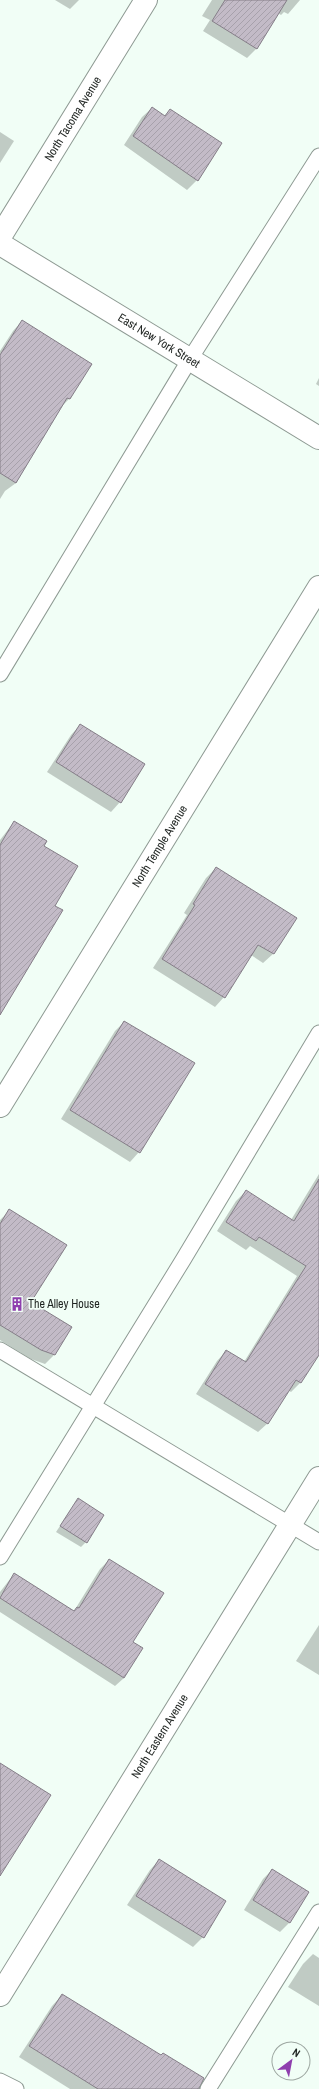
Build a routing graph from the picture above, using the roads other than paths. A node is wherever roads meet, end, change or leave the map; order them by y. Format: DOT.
graph roads {
  1 [pos="146,0"];
  2 [pos="319,156"];
  3 [pos="0,237"];
  4 [pos="0,244"];
  5 [pos="190,359"];
  6 [pos="319,438"];
  7 [pos="319,587"];
  8 [pos="0,674"];
  9 [pos="319,1033"];
  10 [pos="0,1106"];
  11 [pos="0,1350"];
  12 [pos="93,1406"];
  13 [pos="319,1478"];
  14 [pos="290,1524"];
  15 [pos="319,1542"];
  16 [pos="0,1557"];
  17 [pos="319,1912"];
  18 [pos="0,1995"];
  19 [pos="0,2081"];
  20 [pos="16,2089"];
  21 [pos="208,2089"];
  1 -- 3 [label="street, North Tacoma Avenue"];
  2 -- 5 [label="lane"];
  4 -- 5 [label="street, East New York Street"];
  5 -- 6 [label="street, East New York Street"];
  5 -- 8 [label="lane"];
  7 -- 10 [label="street, North Temple Avenue"];
  9 -- 12 [label="lane"];
  11 -- 12 [label="lane"];
  12 -- 14 [label="lane"];
  12 -- 16 [label="lane"];
  13 -- 14 [label="street, North Eastern Avenue"];
  14 -- 15 [label="lane"];
  14 -- 18 [label="street, North Eastern Avenue"];
  17 -- 21 [label="lane"];
  19 -- 20 [label="lane"];
}
